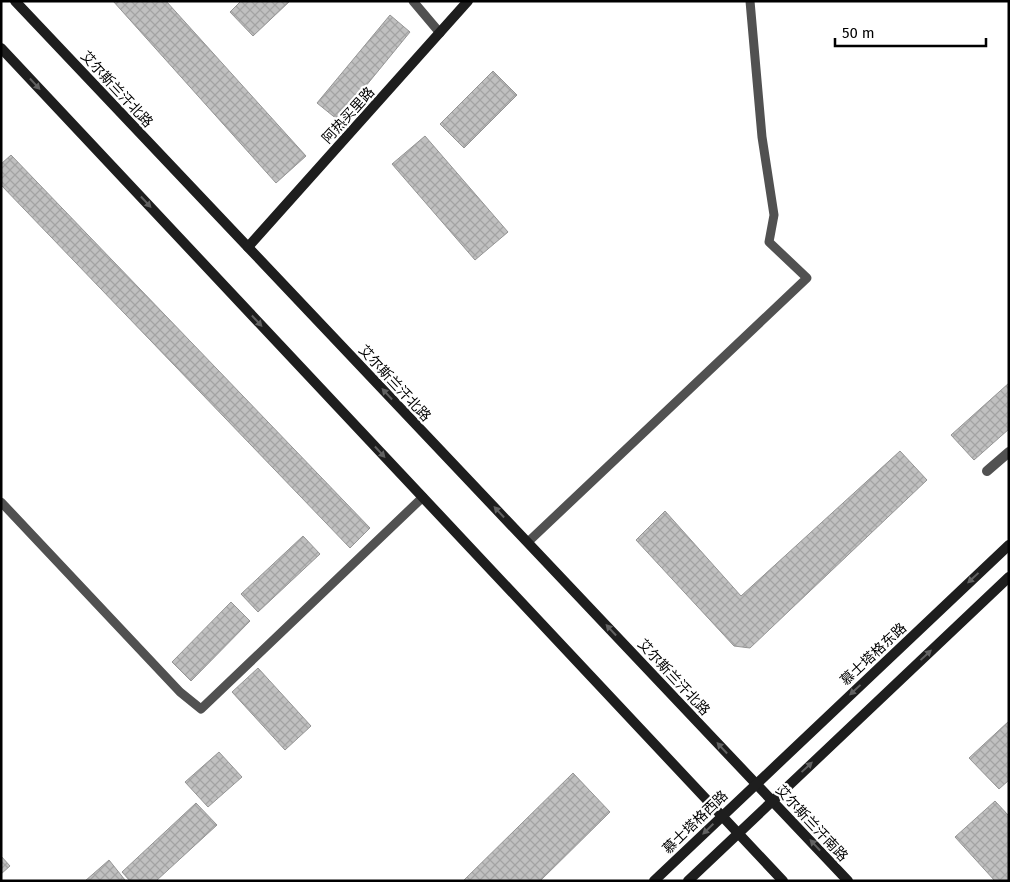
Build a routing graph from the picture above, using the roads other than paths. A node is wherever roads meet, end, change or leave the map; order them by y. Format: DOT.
graph roads {
  1 [pos="15,1"];
  2 [pos="412,1"];
  3 [pos="468,1"];
  4 [pos="750,1"];
  5 [pos="440,33"];
  6 [pos="1,48"];
  7 [pos="248,247"];
  8 [pos="1009,452"];
  9 [pos="987,471"];
  10 [pos="423,497"];
  11 [pos="1,502"];
  12 [pos="528,542"];
  13 [pos="1009,545"];
  14 [pos="1009,576"];
  15 [pos="756,784"];
  16 [pos="772,800"];
  17 [pos="722,816"];
  18 [pos="739,833"];
  19 [pos="654,881"];
  20 [pos="688,881"];
  21 [pos="783,881"];
  22 [pos="848,881"];
  1 -- 7 [label="main road, 艾尔斯兰汗北路"];
  2 -- 5 [label="lane"];
  3 -- 5 [label="main road, 阿热买里路"];
  4 -- 12 [label="lane"];
  5 -- 7 [label="main road, 阿热买里路"];
  6 -- 10 [label="main road, one-way"];
  12 -- 7 [label="main road, 艾尔斯兰汗北路, one-way"];
  8 -- 9 [label="street"];
  10 -- 11 [label="lane"];
  10 -- 17 [label="main road"];
  15 -- 12 [label="main road, 艾尔斯兰汗北路, one-way"];
  13 -- 15 [label="main road, 慕士塔格东路, one-way"];
  16 -- 14 [label="main road, one-way"];
  15 -- 16 [label="main road, 艾尔斯兰汗南路"];
  15 -- 17 [label="main road, 慕士塔格西路"];
  16 -- 18 [label="main road"];
  22 -- 16 [label="main road, 艾尔斯兰汗南路, one-way"];
  17 -- 18 [label="main road"];
  17 -- 19 [label="main road, 慕士塔格西路, one-way"];
  18 -- 20 [label="main road"];
  18 -- 21 [label="main road"];
}
